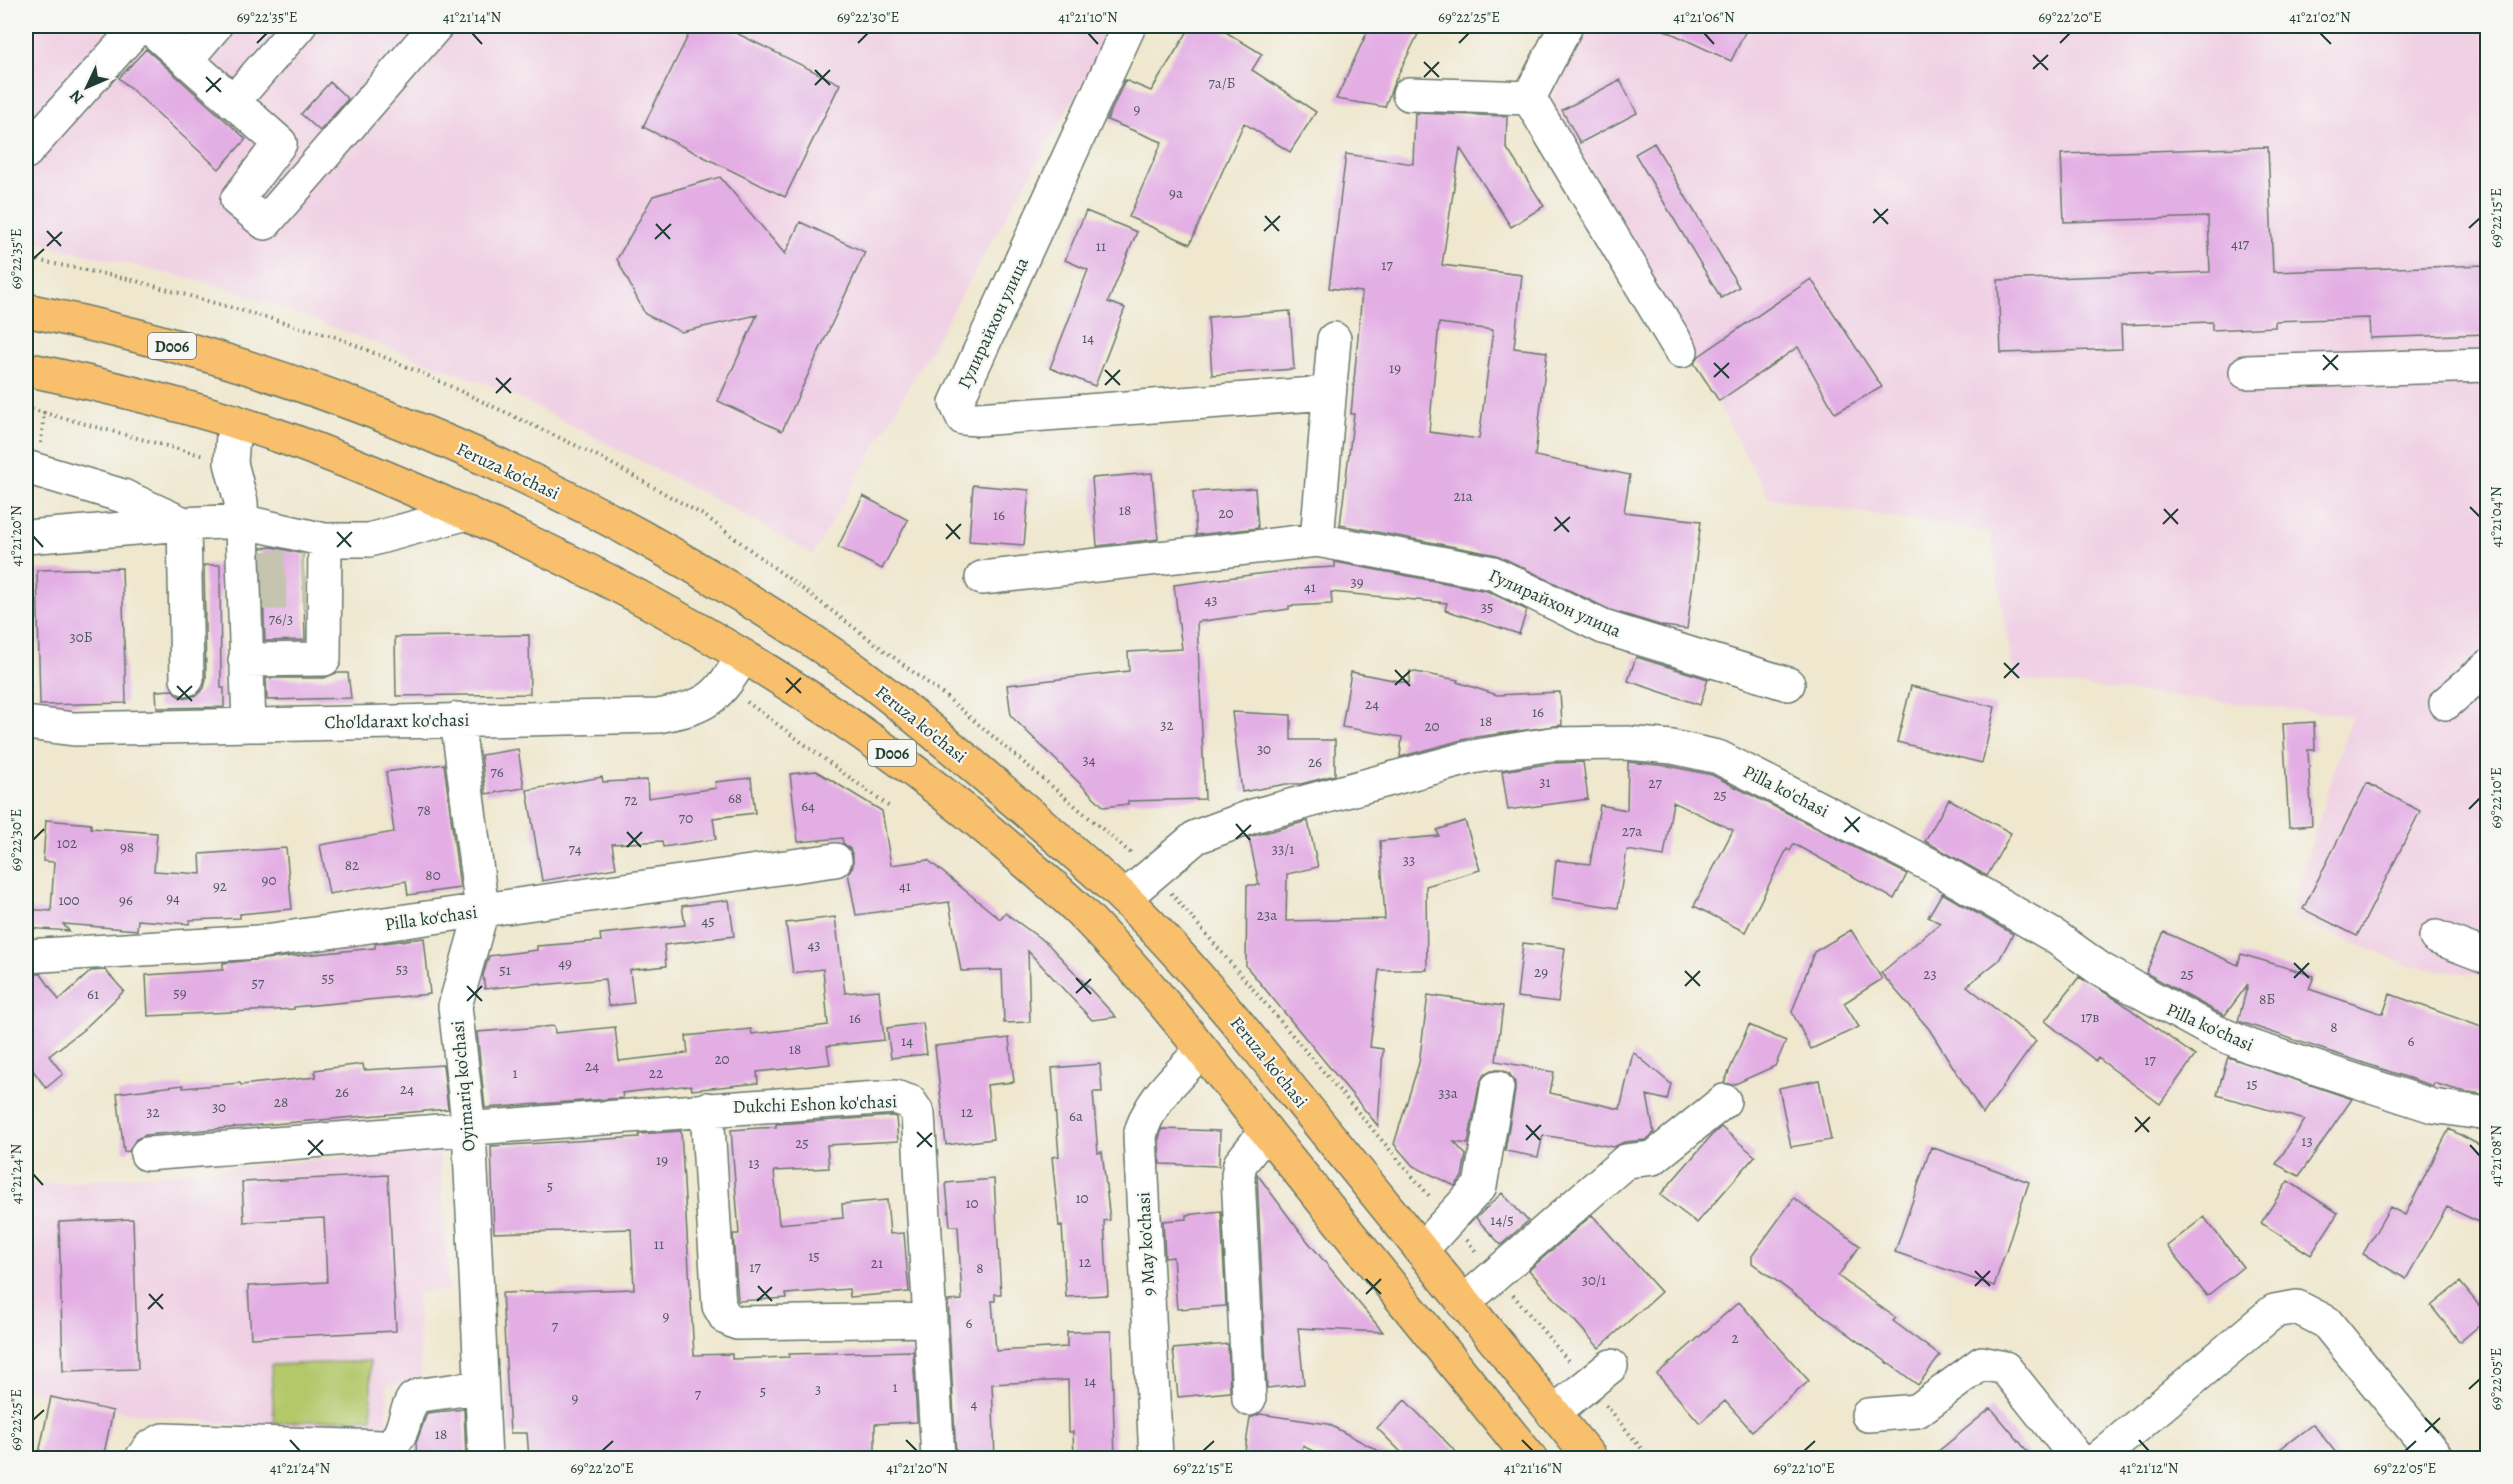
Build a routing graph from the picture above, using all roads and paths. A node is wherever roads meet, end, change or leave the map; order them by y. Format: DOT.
graph roads {
  1 [pos="139,26"];
  2 [pos="148,26"];
  3 [pos="215,26"];
  4 [pos="299,26"];
  5 [pos="436,26"];
  6 [pos="1129,26"];
  7 [pos="1566,26"];
  8 [pos="186,60"];
  9 [pos="1409,94"];
  10 [pos="1529,98"];
  11 [pos="232,102"];
  12 [pos="26,152"];
  13 [pos="26,310"];
  14 [pos="1334,339"];
  15 [pos="1681,351"];
  16 [pos="2487,365"];
  17 [pos="26,369"];
  18 [pos="2246,372"];
  19 [pos="1328,393"];
  20 [pos="26,408"];
  21 [pos="234,421"];
  22 [pos="231,463"];
  23 [pos="26,467"];
  24 [pos="467,513"];
  25 [pos="242,521"];
  26 [pos="184,524"];
  27 [pos="26,537"];
  28 [pos="1317,540"];
  29 [pos="317,571"];
  30 [pos="982,578"];
  31 [pos="743,656"];
  32 [pos="246,660"];
  33 [pos="2487,667"];
  34 [pos="187,680"];
  35 [pos="1788,684"];
  36 [pos="726,686"];
  37 [pos="2446,703"];
  38 [pos="457,719"];
  39 [pos="26,723"];
  40 [pos="249,725"];
  41 [pos="891,808"];
  42 [pos="835,860"];
  43 [pos="1124,898"];
  44 [pos="483,910"];
  45 [pos="2436,937"];
  46 [pos="26,956"];
  47 [pos="2487,957"];
  48 [pos="1202,1050"];
  49 [pos="1497,1088"];
  50 [pos="1724,1101"];
  51 [pos="707,1109"];
  52 [pos="2487,1114"];
  53 [pos="469,1130"];
  54 [pos="1266,1131"];
  55 [pos="147,1154"];
  56 [pos="1420,1250"];
  57 [pos="1387,1281"];
  58 [pos="1463,1303"];
  59 [pos="929,1320"];
  60 [pos="1600,1375"];
  61 [pos="481,1388"];
  62 [pos="1249,1399"];
  63 [pos="1553,1413"];
  64 [pos="1868,1415"];
  65 [pos="1522,1456"];
  66 [pos="2431,1456"];
  67 [pos="142,1458"];
  68 [pos="485,1458"];
  69 [pos="938,1458"];
  70 [pos="1156,1458"];
  71 [pos="1590,1458"];
  72 [pos="1649,1458"];
  73 [pos="2077,1458"];
  74 [pos="2099,1458"];
  1 -- 12 [label="street"];
  2 -- 8 [label="street"];
  3 -- 8 [label="street"];
  4 -- 11 [label="street"];
  5 -- 11 [label="street"];
  6 -- 19 [label="street, Гулирайхон улица"];
  7 -- 10 [label="street"];
  8 -- 11 [label="street"];
  9 -- 10 [label="street"];
  10 -- 15 [label="street"];
  13 -- 43 [label="main road, Feruza ko'chasi / D006"];
  14 -- 19 [label="street"];
  16 -- 18 [label="street"];
  17 -- 21 [label="main road, D006"];
  19 -- 28 [label="street"];
  20 -- 22 [label="path"];
  21 -- 22 [label="street"];
  21 -- 24 [label="main road, D006"];
  22 -- 25 [label="street"];
  23 -- 26 [label="street"];
  24 -- 29 [label="street"];
  24 -- 31 [label="main road, D006"];
  25 -- 26 [label="street"];
  25 -- 29 [label="street"];
  25 -- 32 [label="street"];
  26 -- 27 [label="street"];
  26 -- 34 [label="street"];
  28 -- 30 [label="street, Гулирайхон улица"];
  28 -- 35 [label="street, Гулирайхон улица"];
  29 -- 32 [label="street"];
  31 -- 36 [label="street, Cho'ldaraxt ko'chasi"];
  31 -- 48 [label="main road, D006"];
  32 -- 40 [label="street"];
  33 -- 37 [label="street"];
  36 -- 38 [label="street, Cho'ldaraxt ko'chasi"];
  36 -- 41 [label="path"];
  38 -- 40 [label="street, Cho'ldaraxt ko'chasi"];
  38 -- 44 [label="street, Oyimariq ko'chasi"];
  39 -- 40 [label="street, Cho'ldaraxt ko'chasi"];
  42 -- 44 [label="street, Pilla ko‘chasi"];
  43 -- 52 [label="street, Pilla ko'chasi"];
  43 -- 56 [label="main road, Feruza ko'chasi / D006"];
  44 -- 46 [label="street, Pilla ko‘chasi"];
  44 -- 53 [label="street, Oyimariq ko'chasi"];
  45 -- 47 [label="street"];
  48 -- 54 [label="main road, D006"];
  48 -- 70 [label="street, 9 May ko'chasi"];
  49 -- 56 [label="street"];
  50 -- 58 [label="street"];
  51 -- 53 [label="street, Dukchi Eshon ko'chasi"];
  51 -- 59 [label="street"];
  51 -- 59 [label="street, Dukchi Eshon ko'chasi"];
  53 -- 55 [label="street, Dukchi Eshon ko'chasi"];
  53 -- 61 [label="street, Oyimariq ko'chasi"];
  54 -- 57 [label="main road, D006"];
  54 -- 62 [label="street"];
  56 -- 57 [label="main road"];
  56 -- 58 [label="main road, Feruza ko'chasi / D006"];
  57 -- 65 [label="main road, D006"];
  58 -- 63 [label="main road, Feruza ko'chasi / D006"];
  59 -- 69 [label="street, Dukchi Eshon ko'chasi"];
  60 -- 63 [label="street"];
  60 -- 72 [label="path"];
  61 -- 67 [label="street"];
  61 -- 68 [label="street, Oyimariq ko'chasi"];
  63 -- 71 [label="main road, Feruza ko'chasi / D006"];
  64 -- 73 [label="street"];
  66 -- 74 [label="street"];
}
